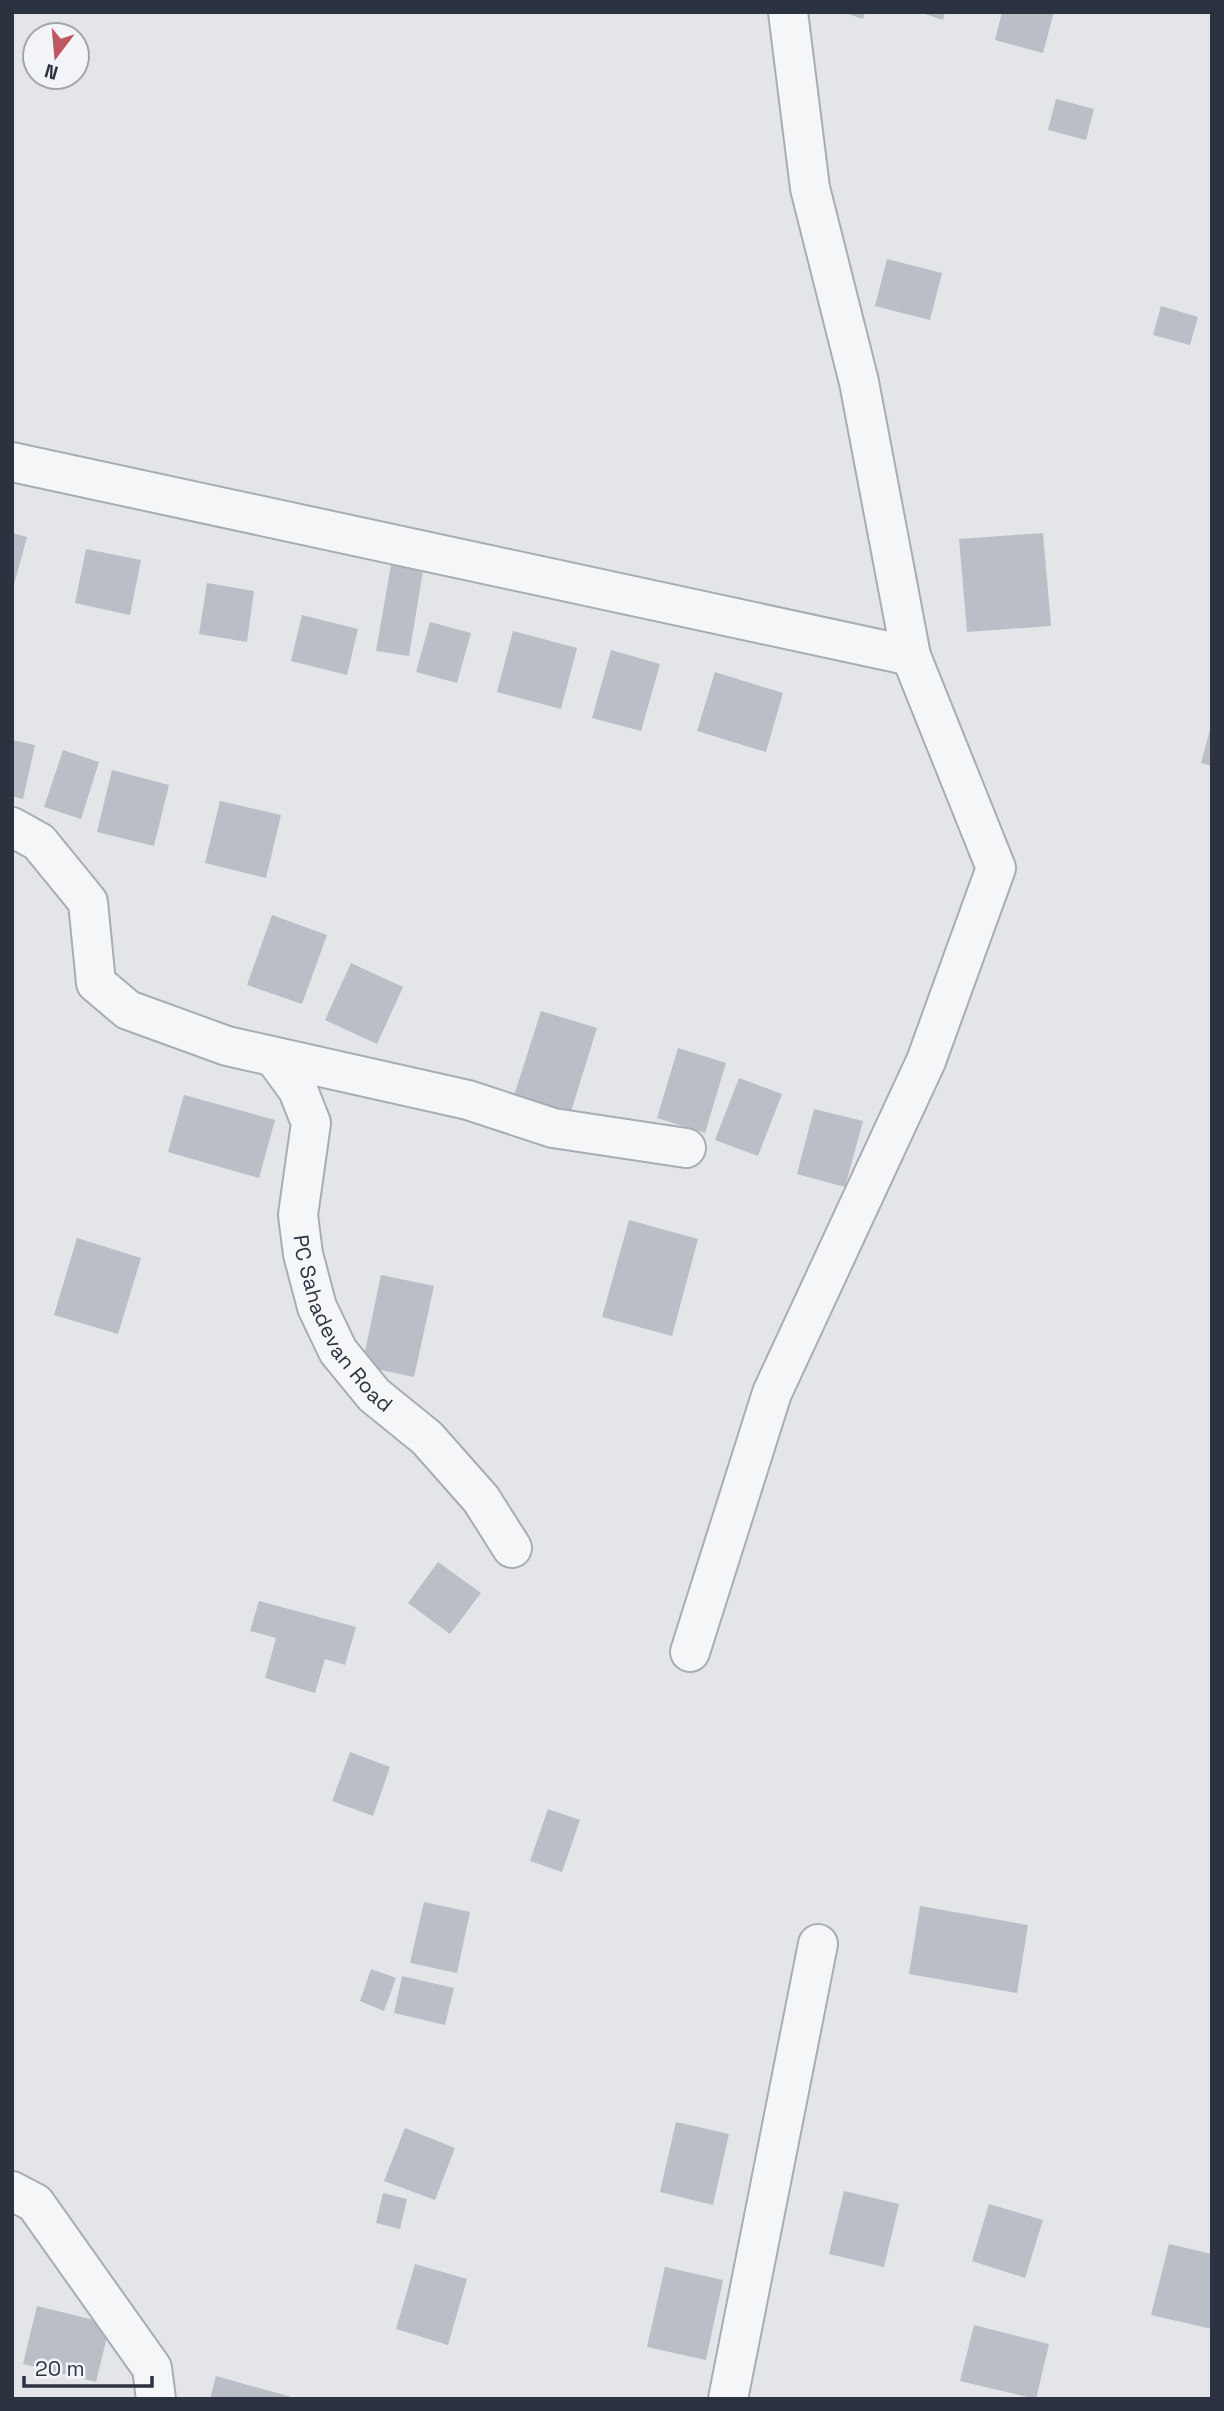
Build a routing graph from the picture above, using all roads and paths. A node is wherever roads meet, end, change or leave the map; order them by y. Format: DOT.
graph roads {
  1 [pos="788,12"];
  2 [pos="12,462"];
  3 [pos="911,656"];
  4 [pos="12,827"];
  5 [pos="274,1057"];
  6 [pos="686,1148"];
  7 [pos="512,1548"];
  8 [pos="690,1652"];
  9 [pos="818,1944"];
  10 [pos="12,2191"];
  11 [pos="156,2399"];
  12 [pos="728,2399"];
  1 -- 3 [label="street"];
  2 -- 3 [label="street"];
  3 -- 8 [label="street"];
  4 -- 5 [label="street"];
  5 -- 6 [label="street"];
  5 -- 7 [label="street, PC Sahadevan Road"];
  9 -- 12 [label="street"];
  10 -- 11 [label="street"];
}
